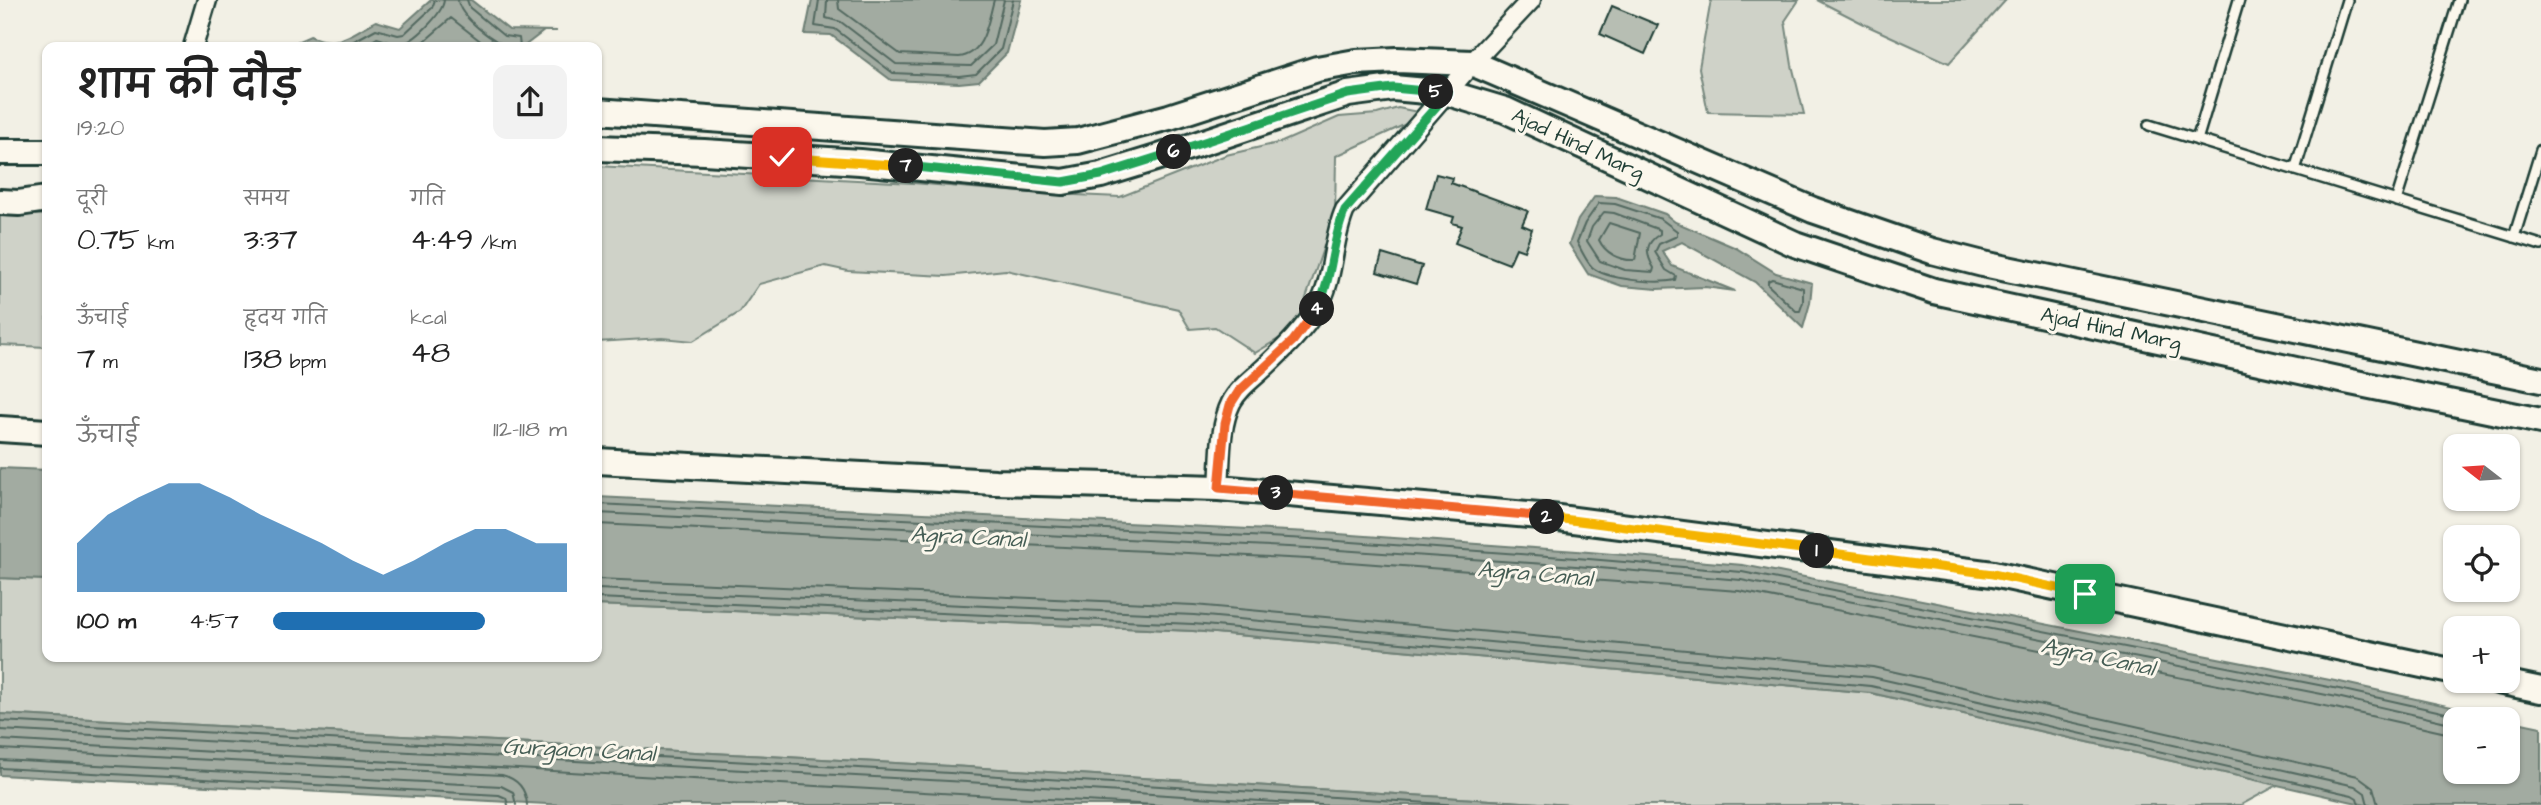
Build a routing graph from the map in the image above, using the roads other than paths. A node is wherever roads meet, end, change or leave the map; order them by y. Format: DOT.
graph roads {
  1 [pos="207,0"];
  2 [pos="2239,0"];
  3 [pos="2347,0"];
  4 [pos="2459,0"];
  5 [pos="1523,2"];
  6 [pos="194,42"];
  7 [pos="1472,63"];
  8 [pos="1448,93"];
  9 [pos="602,111"];
  10 [pos="2149,125"];
  11 [pos="2197,140"];
  12 [pos="602,148"];
  13 [pos="2541,150"];
  14 [pos="0,152"];
  15 [pos="42,152"];
  16 [pos="2295,170"];
  17 [pos="42,200"];
  18 [pos="2396,201"];
  19 [pos="0,202"];
  20 [pos="2514,237"];
  21 [pos="2541,245"];
  22 [pos="2541,380"];
  23 [pos="2541,421"];
  24 [pos="0,429"];
  25 [pos="42,432"];
  26 [pos="602,461"];
  27 [pos="1219,488"];
  28 [pos="2443,669"];
  29 [pos="2520,686"];
  30 [pos="2541,690"];
  1 -- 6 [label="street"];
  2 -- 11 [label="lane"];
  3 -- 16 [label="lane"];
  4 -- 18 [label="lane"];
  5 -- 7 [label="street"];
  7 -- 8 [label="street"];
  7 -- 9 [label="street"];
  7 -- 22 [label="street"];
  8 -- 12 [label="street, Ajad Hind Marg"];
  8 -- 23 [label="street, Ajad Hind Marg"];
  8 -- 27 [label="street"];
  10 -- 11 [label="lane"];
  11 -- 16 [label="lane"];
  13 -- 20 [label="lane"];
  14 -- 15 [label="street"];
  16 -- 18 [label="lane"];
  17 -- 19 [label="street"];
  18 -- 20 [label="lane"];
  20 -- 21 [label="lane"];
  24 -- 25 [label="street"];
  26 -- 27 [label="street"];
  27 -- 28 [label="street"];
  29 -- 30 [label="street"];
}
